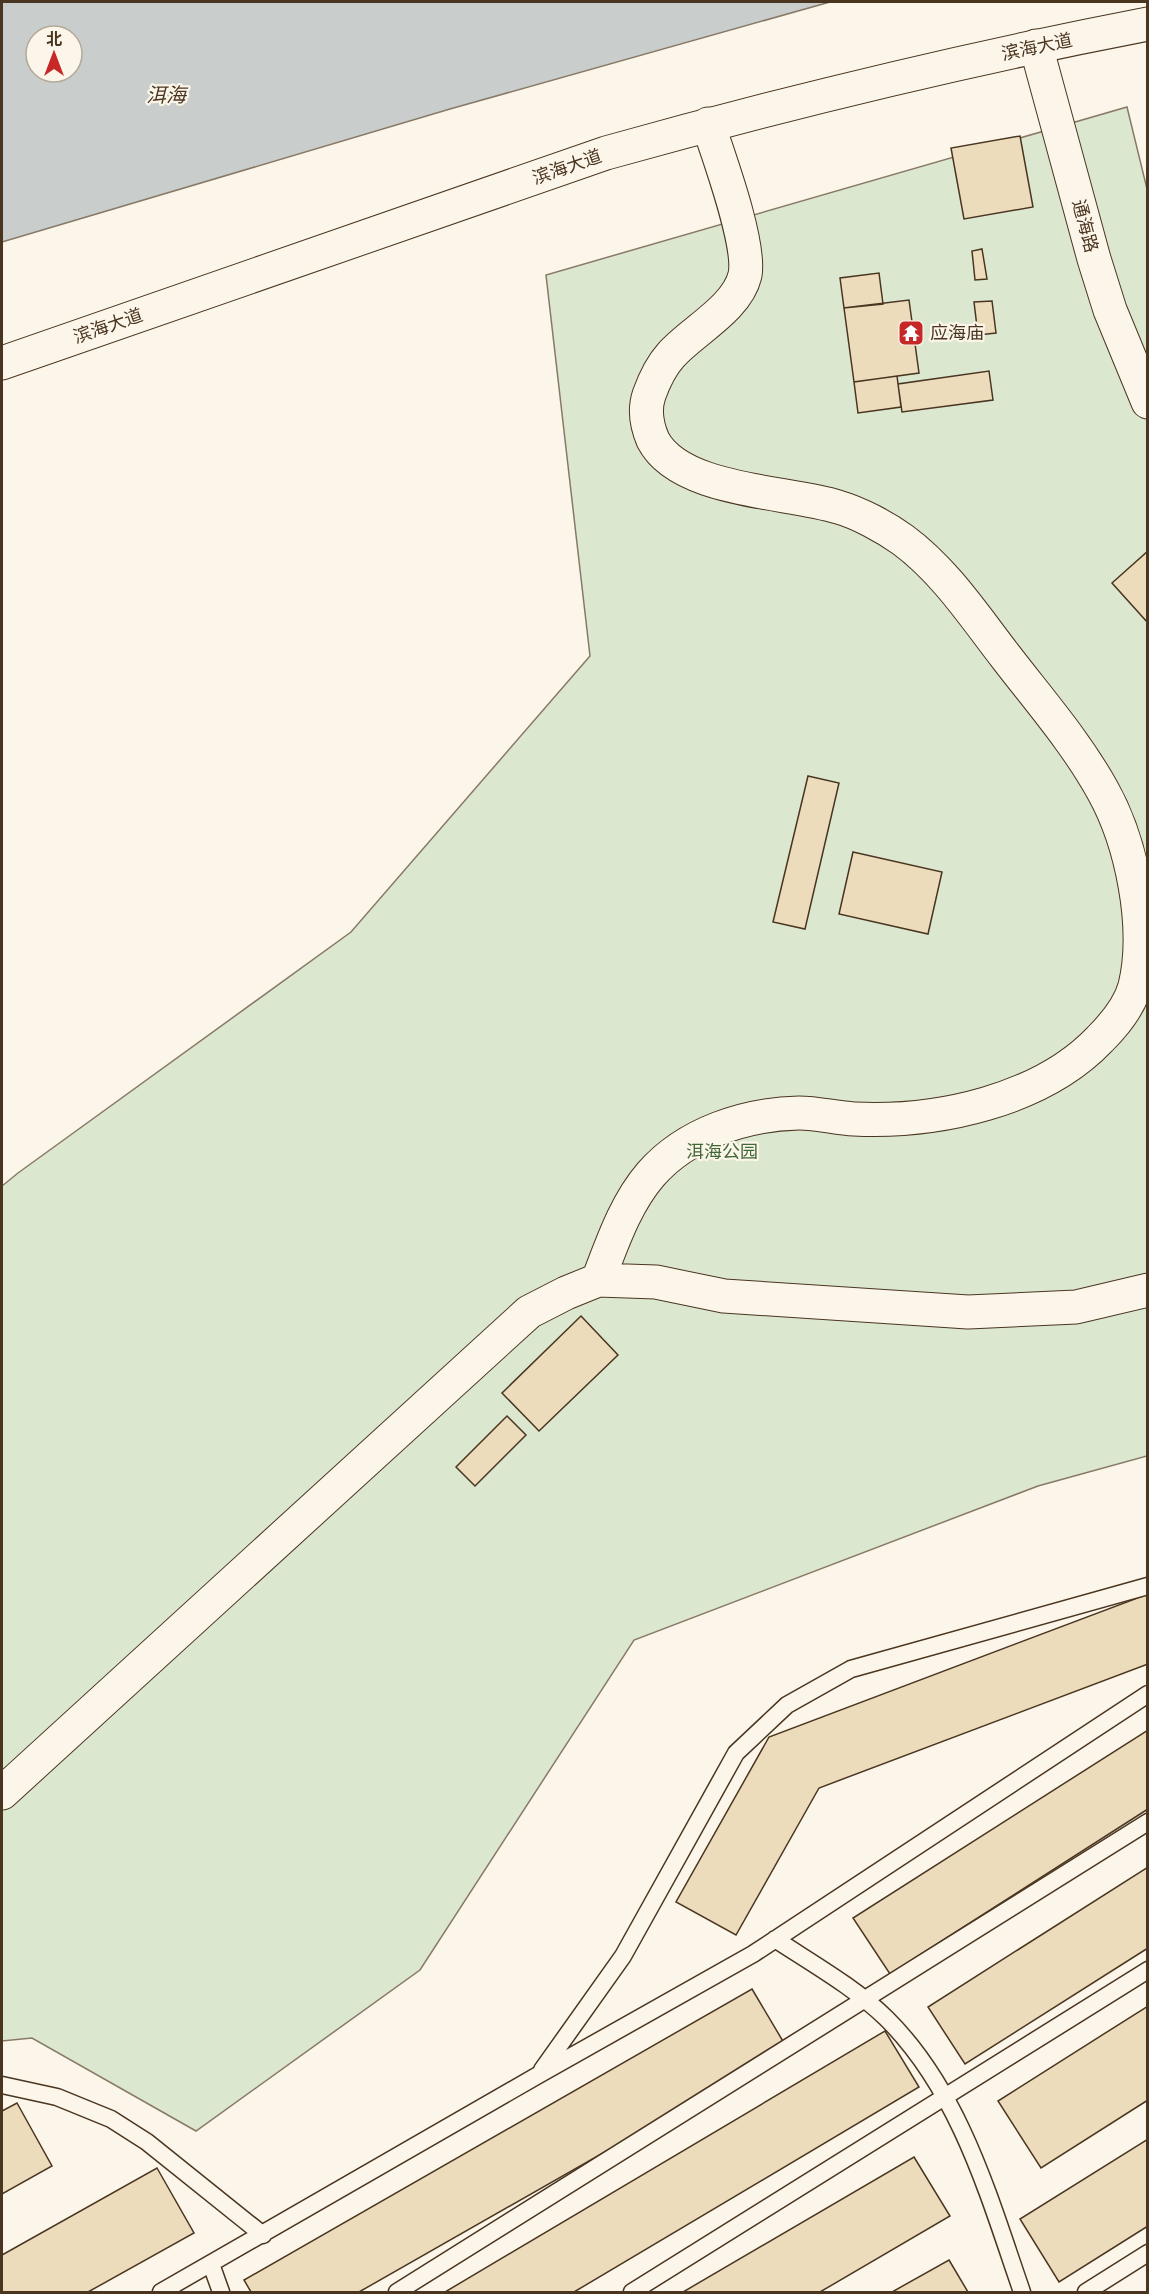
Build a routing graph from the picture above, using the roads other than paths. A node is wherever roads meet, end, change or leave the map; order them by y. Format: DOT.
graph roads {
  1 [pos="1148,24"];
  2 [pos="1036,46"];
  3 [pos="708,124"];
  4 [pos="2,363"];
  5 [pos="1148,402"];
  6 [pos="598,1280"];
  7 [pos="1148,1290"];
  8 [pos="1148,1586"];
  9 [pos="1148,1694"];
  10 [pos="2,1793"];
  11 [pos="1148,1822"];
  12 [pos="775,1940"];
  13 [pos="1148,1970"];
  14 [pos="864,1999"];
  15 [pos="540,2074"];
  16 [pos="2,2085"];
  17 [pos="946,2098"];
  18 [pos="263,2235"];
  19 [pos="1148,2253"];
  20 [pos="211,2264"];
  21 [pos="161,2292"];
  22 [pos="221,2292"];
  23 [pos="397,2292"];
  24 [pos="632,2292"];
  25 [pos="1022,2292"];
  26 [pos="1086,2292"];
  1 -- 2 [label="street, 滨海大道"];
  2 -- 3 [label="street, 滨海大道"];
  2 -- 5 [label="street, 通海路"];
  3 -- 4 [label="street, 滨海大道"];
  3 -- 6 [label="street"];
  6 -- 7 [label="street"];
  6 -- 10 [label="street"];
  8 -- 15 [label="lane"];
  9 -- 12 [label="lane"];
  11 -- 14 [label="lane"];
  12 -- 14 [label="lane"];
  12 -- 15 [label="lane"];
  13 -- 17 [label="lane"];
  14 -- 17 [label="lane"];
  14 -- 23 [label="lane"];
  15 -- 18 [label="lane"];
  16 -- 18 [label="lane"];
  17 -- 24 [label="lane"];
  17 -- 25 [label="lane"];
  18 -- 20 [label="lane"];
  19 -- 26 [label="lane"];
  20 -- 21 [label="lane"];
  20 -- 22 [label="lane"];
}
